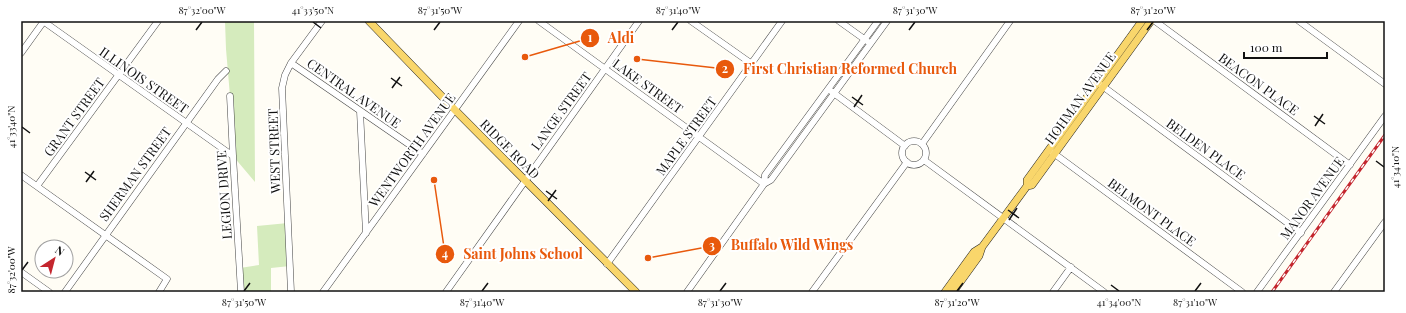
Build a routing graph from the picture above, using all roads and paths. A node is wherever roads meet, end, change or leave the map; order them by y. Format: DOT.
graph roads {
  1 [pos="44,21"];
  2 [pos="158,21"];
  3 [pos="322,21"];
  4 [pos="369,21"];
  5 [pos="519,21"];
  6 [pos="539,21"];
  7 [pos="639,21"];
  8 [pos="691,21"];
  9 [pos="782,21"];
  10 [pos="839,21"];
  11 [pos="878,21"];
  12 [pos="887,21"];
  13 [pos="1010,21"];
  14 [pos="1142,21"];
  15 [pos="1151,21"];
  16 [pos="1155,21"];
  17 [pos="1299,21"];
  18 [pos="865,39"];
  19 [pos="871,44"];
  20 [pos="21,53"];
  21 [pos="291,63"];
  22 [pos="752,64"];
  23 [pos="605,69"];
  24 [pos="226,71"];
  25 [pos="118,75"];
  26 [pos="1385,84"];
  27 [pos="1101,85"];
  28 [pos="829,88"];
  29 [pos="835,93"];
  30 [pos="230,96"];
  31 [pos="455,110"];
  32 [pos="360,111"];
  33 [pos="1385,116"];
  34 [pos="186,123"];
  35 [pos="699,137"];
  36 [pos="922,144"];
  37 [pos="905,146"];
  38 [pos="1052,152"];
  39 [pos="423,154"];
  40 [pos="232,156"];
  41 [pos="924,160"];
  42 [pos="907,162"];
  43 [pos="1350,165"];
  44 [pos="21,175"];
  45 [pos="525,181"];
  46 [pos="764,184"];
  47 [pos="37,186"];
  48 [pos="1004,218"];
  49 [pos="1385,222"];
  50 [pos="1301,232"];
  51 [pos="366,233"];
  52 [pos="104,236"];
  53 [pos="982,247"];
  54 [pos="607,264"];
  55 [pos="1071,267"];
  56 [pos="21,272"];
  57 [pos="49,292"];
  58 [pos="65,292"];
  59 [pos="159,292"];
  60 [pos="242,292"];
  61 [pos="291,292"];
  62 [pos="323,292"];
  63 [pos="446,292"];
  64 [pos="636,292"];
  65 [pos="687,292"];
  66 [pos="812,292"];
  67 [pos="945,292"];
  68 [pos="953,292"];
  69 [pos="1053,292"];
  70 [pos="1104,292"];
  71 [pos="1242,292"];
  72 [pos="1257,292"];
  73 [pos="1334,292"];
  1 -- 20 [label="street"];
  1 -- 25 [label="street, ILLINOIS STREET"];
  2 -- 25 [label="street, GRANT STREET"];
  3 -- 21 [label="street, WEST STREET"];
  4 -- 31 [label="main road, RIDGE ROAD"];
  5 -- 31 [label="street, WENTWORTH AVENUE"];
  6 -- 23 [label="street, LAKE STREET"];
  7 -- 23 [label="street, LANGE STREET"];
  8 -- 22 [label="street"];
  9 -- 22 [label="street, MAPLE STREET"];
  10 -- 18 [label="street"];
  11 -- 18 [label="street"];
  12 -- 19 [label="street"];
  13 -- 36 [label="street"];
  14 -- 27 [label="main road, HOHMAN AVENUE"];
  15 -- 27 [label="main road, HOHMAN AVENUE"];
  16 -- 43 [label="street, BEACON PLACE"];
  17 -- 26 [label="street"];
  18 -- 19 [label="street"];
  18 -- 28 [label="street"];
  19 -- 29 [label="street"];
  21 -- 32 [label="street, CENTRAL AVENUE"];
  21 -- 61 [label="street, WEST STREET"];
  22 -- 35 [label="street, MAPLE STREET"];
  23 -- 35 [label="street, LAKE STREET"];
  23 -- 45 [label="street, LANGE STREET"];
  24 -- 34 [label="street, SHERMAN STREET"];
  25 -- 34 [label="street, ILLINOIS STREET"];
  25 -- 47 [label="street, GRANT STREET"];
  27 -- 38 [label="main road, HOHMAN AVENUE"];
  27 -- 50 [label="street, BELDEN PLACE"];
  28 -- 29 [label="street"];
  28 -- 46 [label="street"];
  29 -- 37 [label="street"];
  29 -- 46 [label="street"];
  30 -- 40 [label="street, LEGION DRIVE"];
  31 -- 39 [label="street, WENTWORTH AVENUE"];
  31 -- 45 [label="main road, RIDGE ROAD"];
  32 -- 39 [label="street, CENTRAL AVENUE"];
  32 -- 51 [label="street"];
  33 -- 43 [label="street, MANOR AVENUE"];
  34 -- 40 [label="street, ILLINOIS STREET"];
  34 -- 52 [label="street, SHERMAN STREET"];
  35 -- 46 [label="street, LAKE STREET"];
  35 -- 54 [label="street, MAPLE STREET"];
  36 -- 37 [label="street"];
  36 -- 41 [label="street"];
  37 -- 42 [label="street"];
  38 -- 48 [label="main road, HOHMAN AVENUE"];
  38 -- 71 [label="street, BELMONT PLACE"];
  39 -- 51 [label="street, WENTWORTH AVENUE"];
  40 -- 60 [label="street, LEGION DRIVE"];
  41 -- 42 [label="street"];
  41 -- 48 [label="street"];
  42 -- 66 [label="street"];
  43 -- 50 [label="street, MANOR AVENUE"];
  44 -- 47 [label="street"];
  45 -- 54 [label="main road, RIDGE ROAD"];
  45 -- 63 [label="street, LANGE STREET"];
  46 -- 65 [label="street"];
  47 -- 52 [label="street"];
  48 -- 53 [label="main road, HOHMAN AVENUE"];
  48 -- 55 [label="street"];
  49 -- 73 [label="street"];
  50 -- 72 [label="street, MANOR AVENUE"];
  51 -- 62 [label="street, WENTWORTH AVENUE"];
  52 -- 58 [label="street, SHERMAN STREET"];
  52 -- 59 [label="street"];
  53 -- 67 [label="main road, HOHMAN AVENUE"];
  53 -- 68 [label="main road, HOHMAN AVENUE"];
  54 -- 64 [label="main road, RIDGE ROAD"];
  55 -- 69 [label="street"];
  55 -- 70 [label="street"];
  56 -- 57 [label="street"];
}
